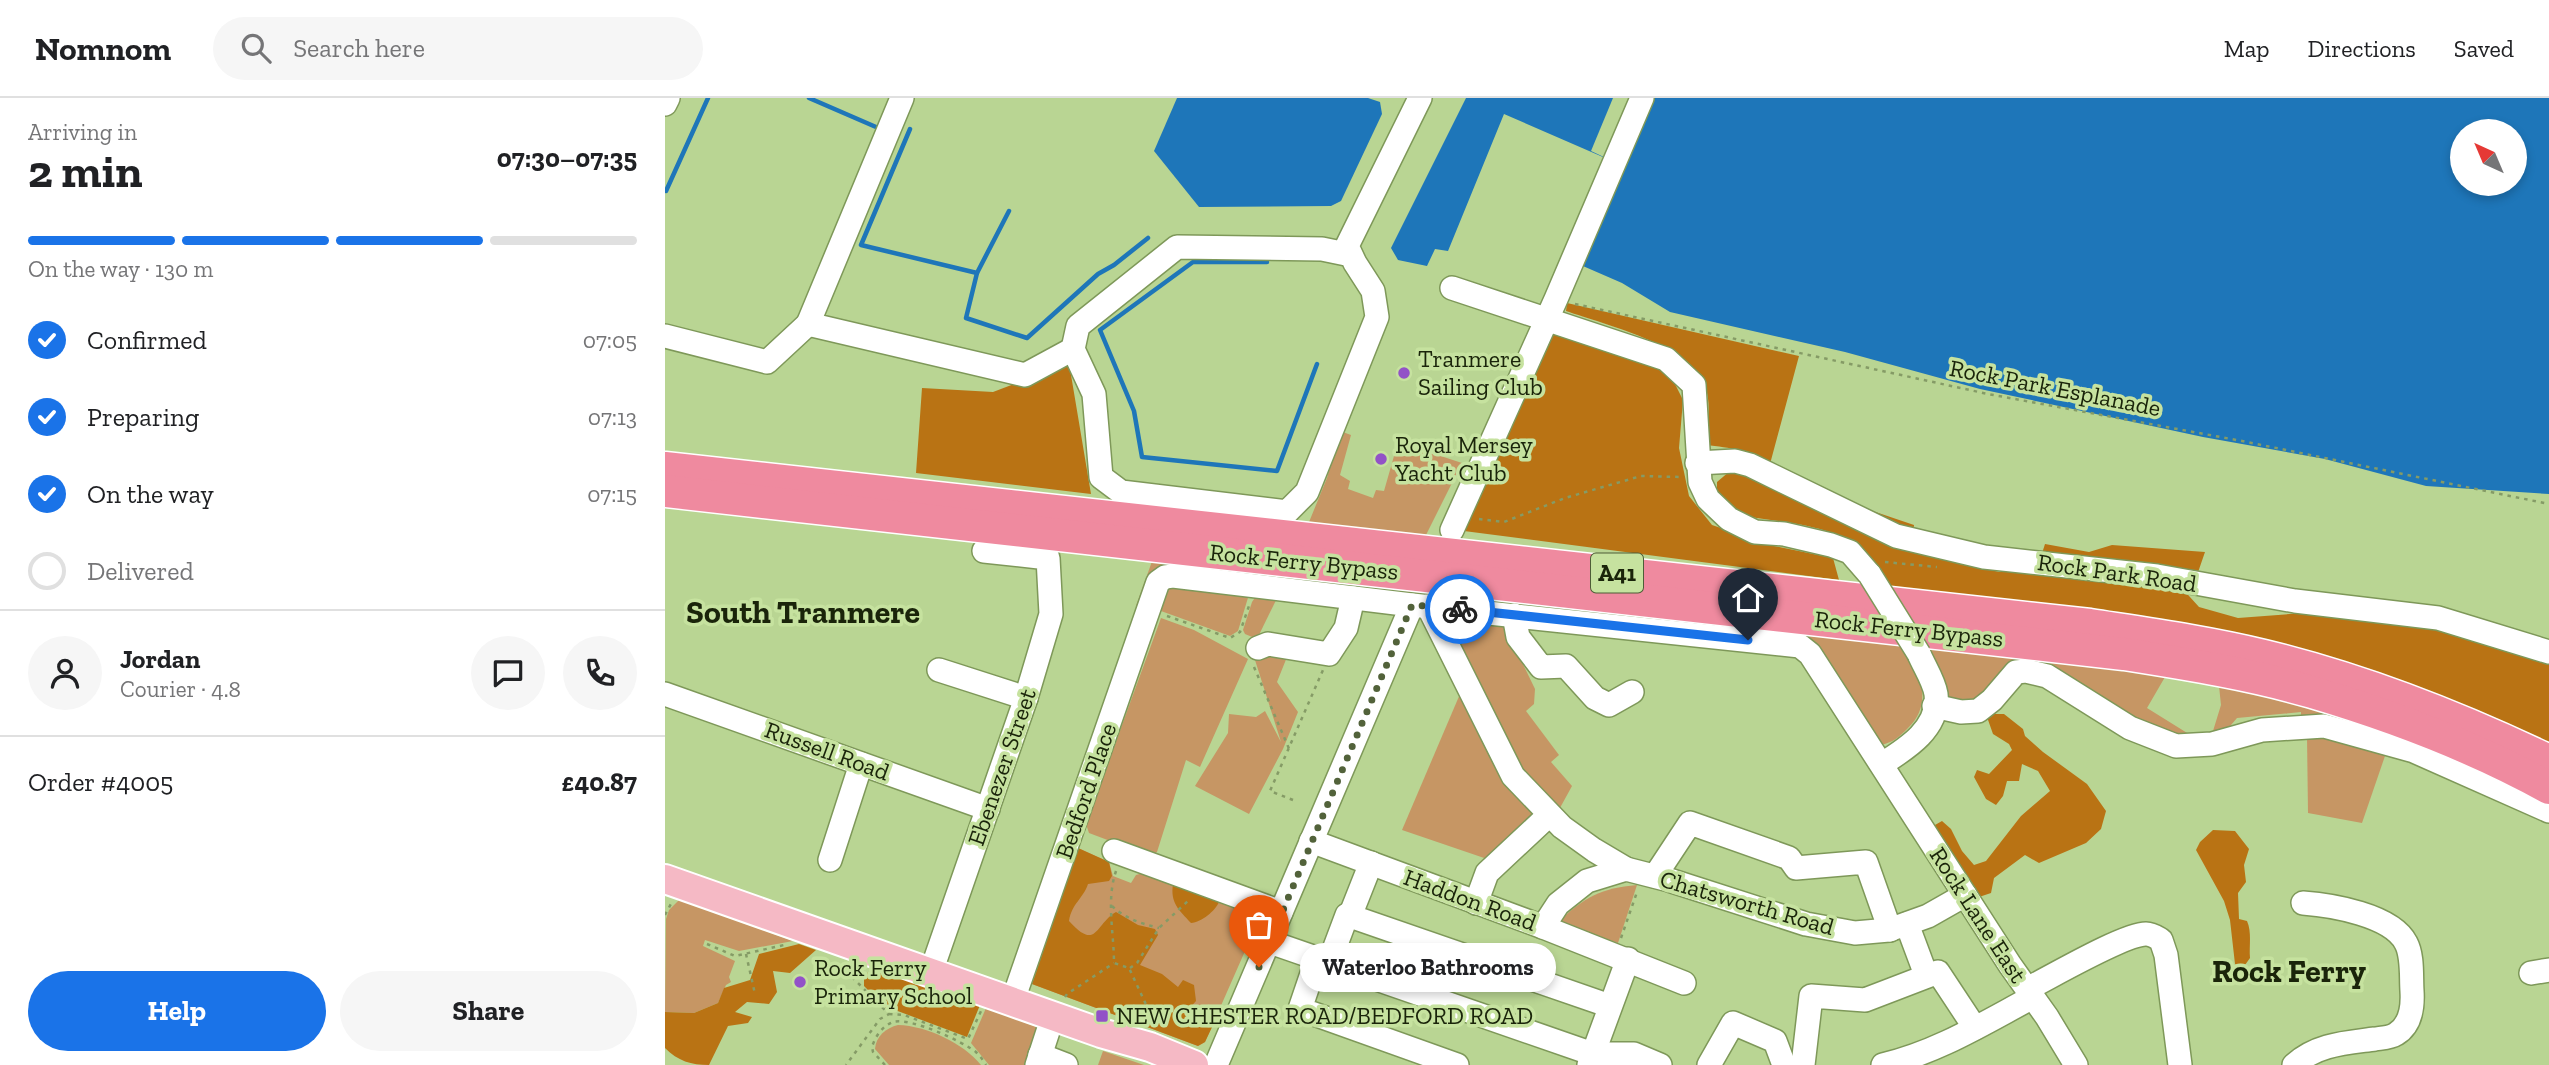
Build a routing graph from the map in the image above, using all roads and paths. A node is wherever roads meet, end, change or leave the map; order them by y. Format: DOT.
graph roads {
  1 [pos="668,98"];
  2 [pos="902,98"];
  3 [pos="1420,98"];
  4 [pos="1642,98"];
  5 [pos="665,104"];
  6 [pos="1351,255"];
  7 [pos="1452,288"];
  8 [pos="1551,310"];
  9 [pos="808,324"];
  10 [pos="665,336"];
  11 [pos="1073,349"];
  12 [pos="665,468"];
  13 [pos="1699,472"];
  14 [pos="665,491"];
  15 [pos="2549,504"];
  16 [pos="1455,523"];
  17 [pos="983,551"];
  18 [pos="1255,586"];
  19 [pos="1353,598"];
  20 [pos="1420,605"];
  21 [pos="1149,609"];
  22 [pos="1514,615"];
  23 [pos="1258,648"];
  24 [pos="2549,652"];
  25 [pos="1328,654"];
  26 [pos="939,670"];
  27 [pos="1632,692"];
  28 [pos="665,694"];
  29 [pos="1026,698"];
  30 [pos="1934,706"];
  31 [pos="1290,751"];
  32 [pos="2549,761"];
  33 [pos="862,764"];
  34 [pos="1882,764"];
  35 [pos="2549,788"];
  36 [pos="1293,800"];
  37 [pos="988,809"];
  38 [pos="2549,811"];
  39 [pos="1549,815"];
  40 [pos="1311,841"];
  41 [pos="1118,853"];
  42 [pos="830,860"];
  43 [pos="1371,863"];
  44 [pos="1642,873"];
  45 [pos="1199,882"];
  46 [pos="670,887"];
  47 [pos="1965,895"];
  48 [pos="1476,903"];
  49 [pos="2304,903"];
  50 [pos="1111,905"];
  51 [pos="1281,912"];
  52 [pos="665,915"];
  53 [pos="1350,916"];
  54 [pos="1543,927"];
  55 [pos="1899,927"];
  56 [pos="1159,928"];
  57 [pos="1270,942"];
  58 [pos="795,943"];
  59 [pos="707,944"];
  60 [pos="746,954"];
  61 [pos="1621,957"];
  62 [pos="837,961"];
  63 [pos="1323,961"];
  64 [pos="1114,963"];
  65 [pos="1129,968"];
  66 [pos="931,972"];
  67 [pos="1926,975"];
  68 [pos="1684,983"];
  69 [pos="2030,993"];
  70 [pos="755,995"];
  71 [pos="1013,1000"];
  72 [pos="984,1004"];
  73 [pos="1611,1006"];
  74 [pos="888,1014"];
  75 [pos="1055,1016"];
  76 [pos="1975,1028"];
  77 [pos="864,1041"];
  78 [pos="873,1044"];
  79 [pos="1150,1047"];
  80 [pos="1039,1060"];
  81 [pos="1591,1060"];
  82 [pos="846,1065"];
  83 [pos="885,1065"];
  84 [pos="986,1065"];
  85 [pos="1066,1065"];
  86 [pos="1195,1065"];
  87 [pos="1216,1065"];
  88 [pos="1457,1065"];
  89 [pos="1660,1065"];
  90 [pos="1709,1065"];
  91 [pos="1784,1065"];
  92 [pos="1803,1065"];
  93 [pos="1884,1065"];
  94 [pos="2077,1065"];
  95 [pos="2180,1065"];
  96 [pos="2294,1065"];
  1 -- 5 [label="street"];
  2 -- 9 [label="street"];
  3 -- 6 [label="street"];
  4 -- 8 [label="street"];
  6 -- 11 [label="street"];
  6 -- 11 [label="street"];
  7 -- 8 [label="street"];
  8 -- 13 [label="street"];
  8 -- 15 [label="path, Rock Park Esplanade"];
  8 -- 16 [label="street"];
  9 -- 10 [label="street"];
  9 -- 11 [label="street"];
  12 -- 32 [label="highway, Rock Ferry Bypass / A41"];
  13 -- 16 [label="path"];
  13 -- 24 [label="street, Rock Park Road"];
  13 -- 30 [label="street, bridge"];
  14 -- 35 [label="highway, Rock Ferry Bypass / A41"];
  17 -- 29 [label="street, Ebenezer Street"];
  18 -- 19 [label="street"];
  18 -- 21 [label="street, Bedford Place"];
  18 -- 21 [label="path"];
  19 -- 20 [label="street"];
  19 -- 25 [label="street"];
  20 -- 22 [label="street"];
  20 -- 39 [label="street"];
  20 -- 40 [label="street"];
  21 -- 71 [label="street, Bedford Place"];
  22 -- 27 [label="street"];
  22 -- 34 [label="street, Rock Lane East"];
  23 -- 25 [label="street"];
  23 -- 31 [label="path"];
  25 -- 31 [label="path"];
  26 -- 29 [label="street"];
  28 -- 33 [label="street, Russell Road"];
  29 -- 37 [label="street, Ebenezer Street"];
  30 -- 34 [label="street"];
  30 -- 38 [label="street"];
  31 -- 36 [label="path"];
  33 -- 37 [label="street, Russell Road"];
  33 -- 42 [label="street"];
  34 -- 47 [label="street, Rock Lane East"];
  37 -- 66 [label="street, Ebenezer Street"];
  39 -- 44 [label="street"];
  39 -- 48 [label="street"];
  40 -- 43 [label="street, Haddon Road"];
  40 -- 51 [label="street"];
  41 -- 45 [label="street"];
  41 -- 50 [label="path"];
  43 -- 48 [label="street, Haddon Road"];
  43 -- 53 [label="street"];
  44 -- 54 [label="street, Chatsworth Road"];
  44 -- 55 [label="street, Chatsworth Road"];
  44 -- 55 [label="street"];
  44 -- 61 [label="path"];
  45 -- 51 [label="street"];
  45 -- 56 [label="path"];
  46 -- 52 [label="path"];
  46 -- 66 [label="main road"];
  47 -- 55 [label="street, Chatsworth Road"];
  47 -- 69 [label="street, Rock Lane East"];
  48 -- 54 [label="street, Haddon Road"];
  49 -- 96 [label="street"];
  50 -- 56 [label="path"];
  50 -- 64 [label="path"];
  51 -- 57 [label="street"];
  53 -- 63 [label="street"];
  53 -- 73 [label="street"];
  54 -- 61 [label="street, Haddon Road"];
  55 -- 67 [label="street"];
  56 -- 65 [label="path"];
  57 -- 63 [label="street"];
  57 -- 87 [label="street"];
  58 -- 60 [label="path"];
  59 -- 60 [label="path"];
  60 -- 70 [label="path"];
  61 -- 68 [label="street, Haddon Road"];
  61 -- 73 [label="street"];
  62 -- 74 [label="path"];
  63 -- 81 [label="street"];
  63 -- 88 [label="street"];
  64 -- 65 [label="path"];
  64 -- 75 [label="path"];
  65 -- 79 [label="path"];
  66 -- 71 [label="main road"];
  67 -- 76 [label="street"];
  67 -- 92 [label="street"];
  69 -- 76 [label="street"];
  69 -- 94 [label="street, Rock Lane East"];
  69 -- 95 [label="street"];
  71 -- 75 [label="main road"];
  72 -- 74 [label="path"];
  73 -- 81 [label="street"];
  74 -- 77 [label="path"];
  75 -- 79 [label="main road"];
  75 -- 80 [label="street"];
  76 -- 93 [label="street"];
  77 -- 78 [label="path"];
  77 -- 82 [label="path"];
  78 -- 83 [label="path"];
  78 -- 84 [label="path"];
  79 -- 86 [label="main road"];
  80 -- 85 [label="street"];
  81 -- 89 [label="street"];
  90 -- 91 [label="street"];
}
